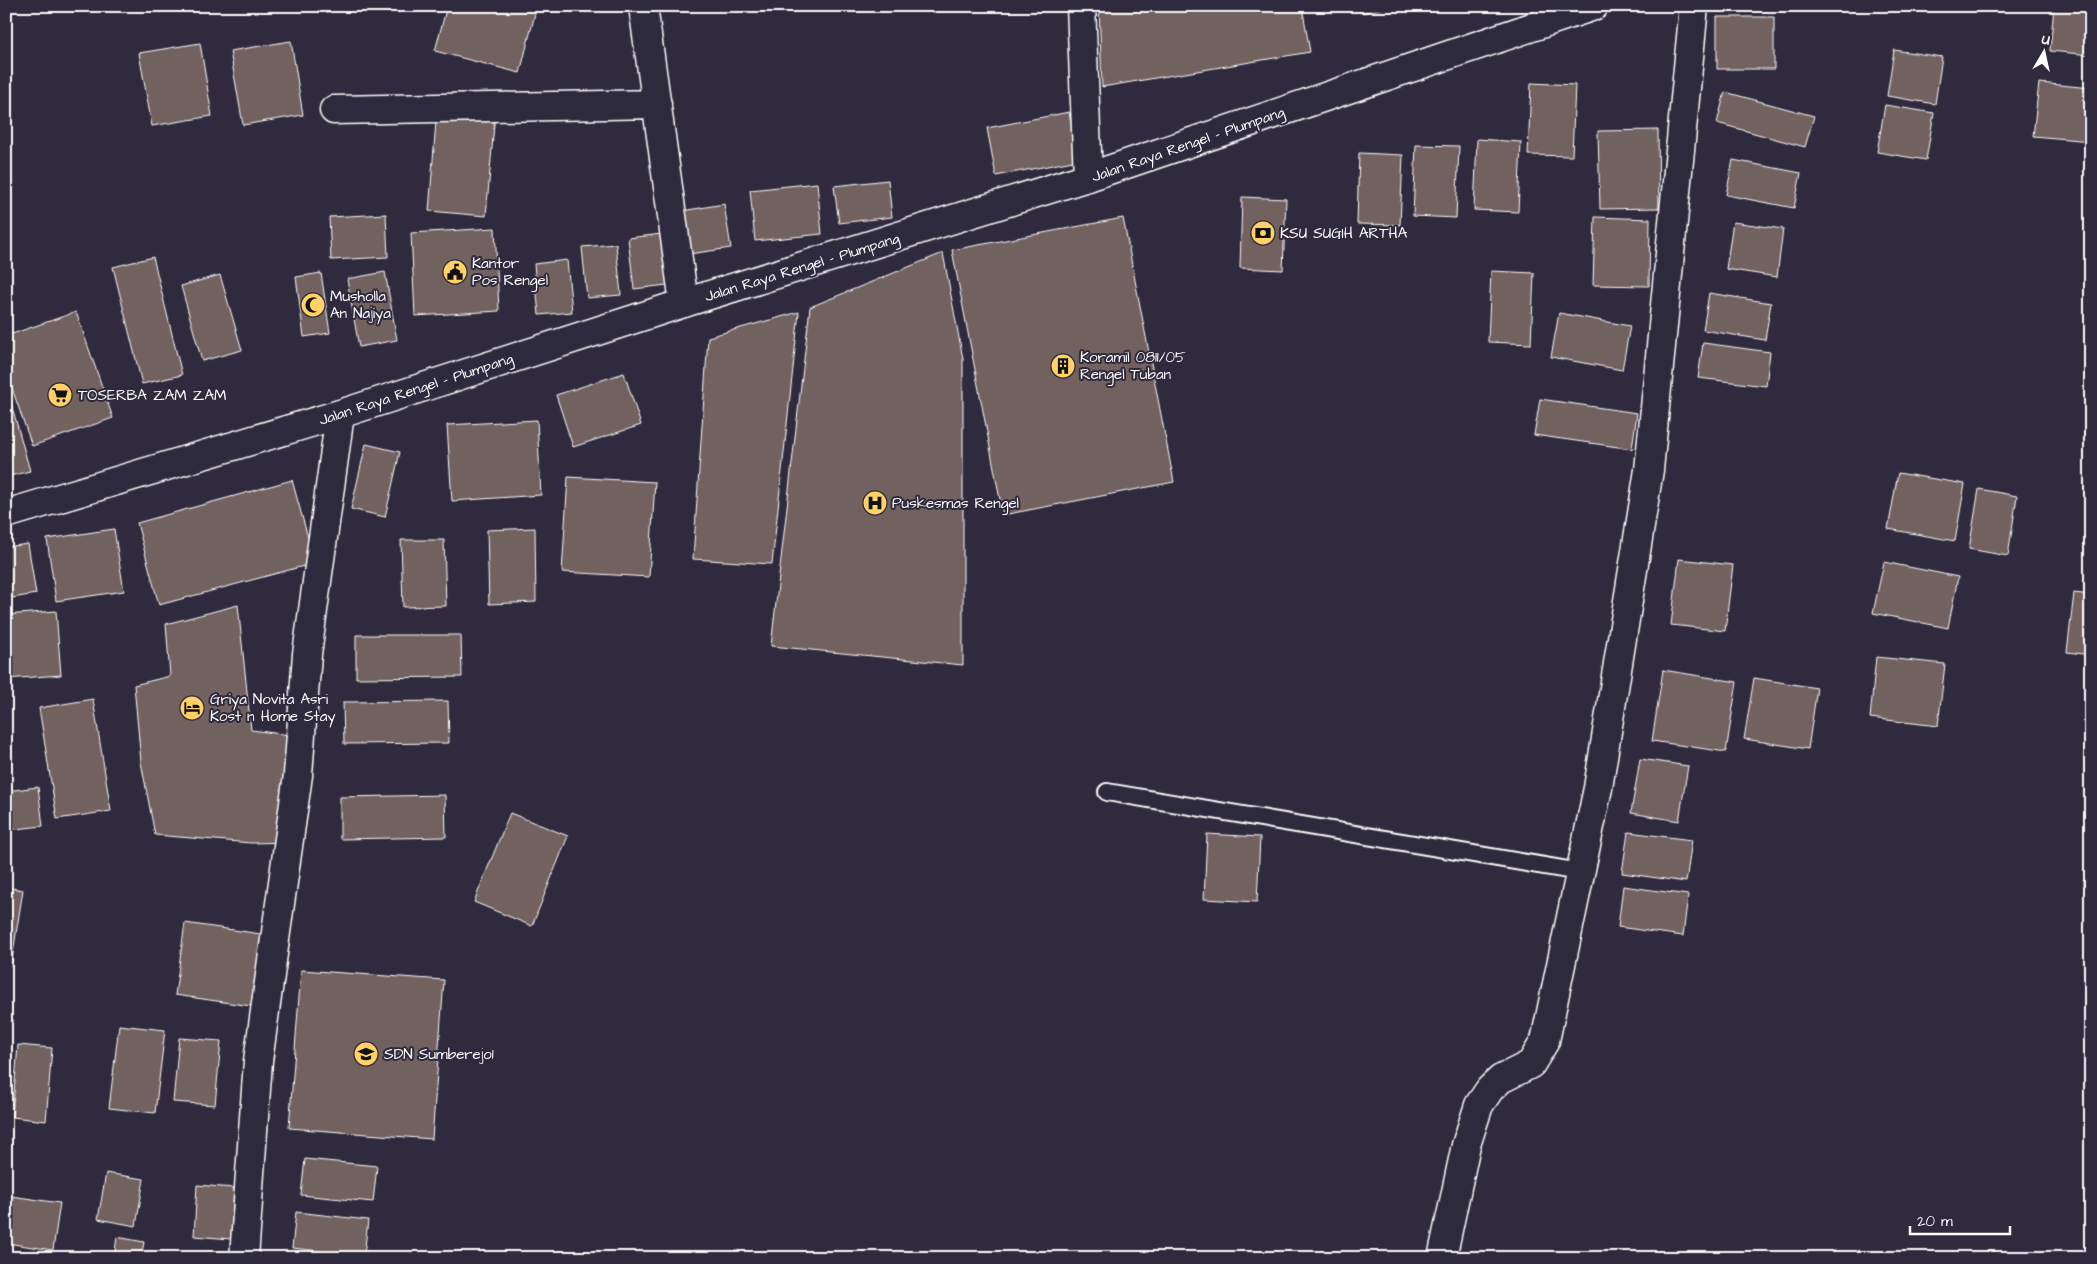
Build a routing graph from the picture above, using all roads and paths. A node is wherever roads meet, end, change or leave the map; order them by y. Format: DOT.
graph roads {
  1 [pos="644,6"];
  2 [pos="1080,6"];
  3 [pos="1594,6"];
  4 [pos="1694,6"];
  5 [pos="657,104"];
  6 [pos="334,110"];
  7 [pos="1088,177"];
  8 [pos="684,303"];
  9 [pos="340,414"];
  10 [pos="6,514"];
  11 [pos="1107,792"];
  12 [pos="1580,872"];
  13 [pos="244,1258"];
  14 [pos="1442,1258"];
  1 -- 5 [label="street"];
  2 -- 7 [label="street"];
  3 -- 7 [label="street, Jalan Raya Rengel - Plumpang"];
  4 -- 12 [label="street"];
  5 -- 6 [label="street"];
  5 -- 8 [label="street"];
  7 -- 8 [label="street, Jalan Raya Rengel - Plumpang"];
  8 -- 9 [label="street, Jalan Raya Rengel - Plumpang"];
  9 -- 10 [label="street, Jalan Raya Rengel - Plumpang"];
  9 -- 13 [label="street"];
  11 -- 12 [label="lane"];
  12 -- 14 [label="street"];
}
